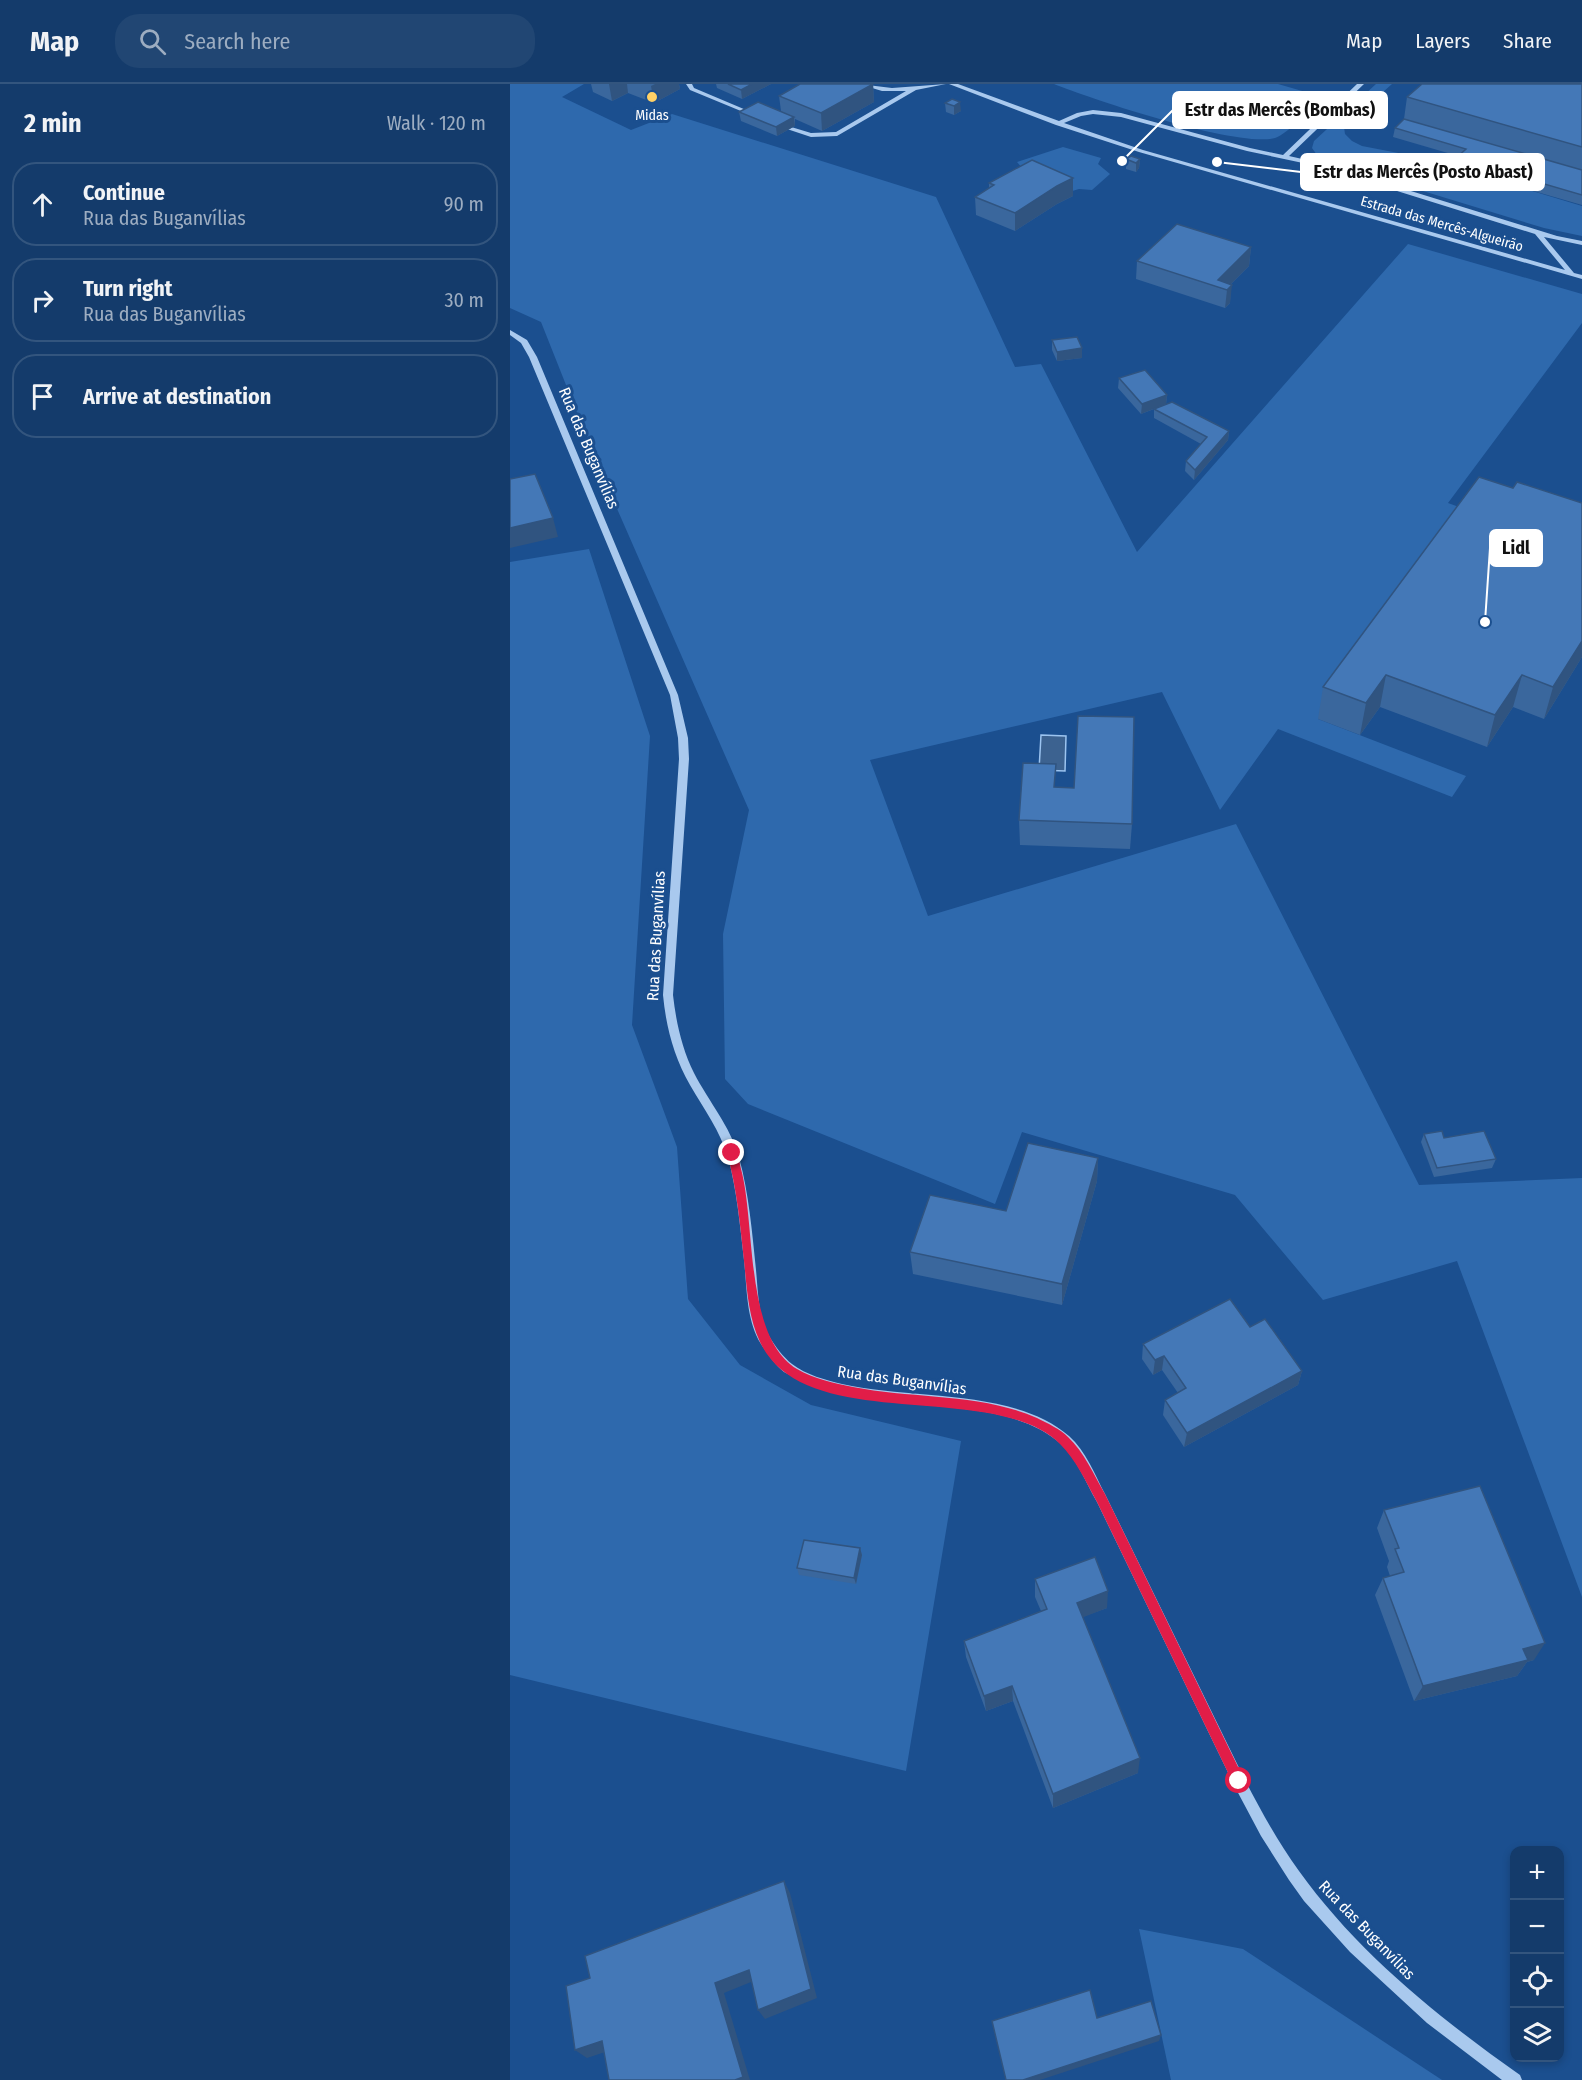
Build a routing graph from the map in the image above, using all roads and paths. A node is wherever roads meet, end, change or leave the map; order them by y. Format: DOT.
graph roads {
  1 [pos="689,84"];
  2 [pos="862,84"];
  3 [pos="943,84"];
  4 [pos="952,84"];
  5 [pos="1361,84"];
  6 [pos="914,89"];
  7 [pos="762,118"];
  8 [pos="772,122"];
  9 [pos="1058,124"];
  10 [pos="1285,156"];
  11 [pos="1536,231"];
  12 [pos="1582,243"];
  13 [pos="1571,273"];
  14 [pos="1582,277"];
  15 [pos="510,332"];
  16 [pos="1515,2080"];
  1 -- 7 [label="street"];
  2 -- 6 [label="street"];
  3 -- 6 [label="street"];
  4 -- 9 [label="street, Estrada das Mercês-Algueirão"];
  5 -- 10 [label="street"];
  6 -- 8 [label="street"];
  9 -- 10 [label="street"];
  9 -- 13 [label="street, Estrada das Mercês-Algueirão"];
  10 -- 11 [label="street"];
  11 -- 12 [label="street"];
  11 -- 13 [label="street"];
  13 -- 14 [label="street, Estrada das Mercês-Algueirão"];
  15 -- 16 [label="street, Rua das Buganvílias"];
}
